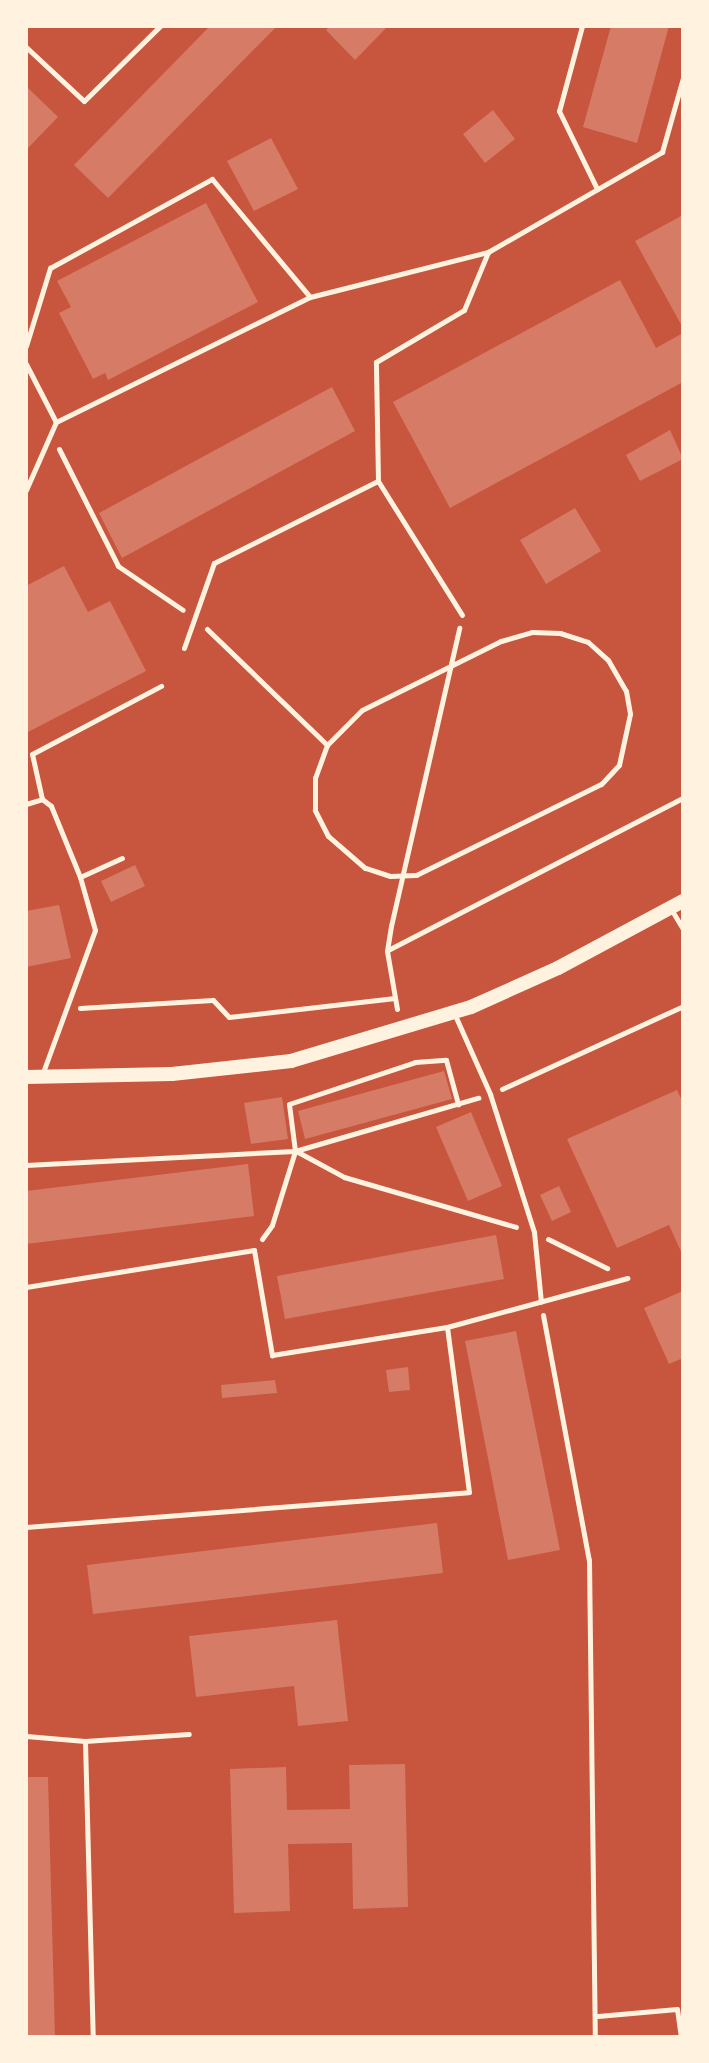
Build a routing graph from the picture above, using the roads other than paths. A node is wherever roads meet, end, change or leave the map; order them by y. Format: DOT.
graph roads {
  1 [pos="160,26"];
  2 [pos="582,26"];
  3 [pos="26,47"];
  4 [pos="683,78"];
  5 [pos="597,189"];
  6 [pos="488,252"];
  7 [pos="310,297"];
  8 [pos="26,346"];
  9 [pos="26,364"];
  10 [pos="56,422"];
  11 [pos="378,481"];
  12 [pos="26,490"];
  13 [pos="462,615"];
  14 [pos="184,648"];
  15 [pos="161,686"];
  16 [pos="42,799"];
  17 [pos="26,804"];
  18 [pos="122,858"];
  19 [pos="80,877"];
  20 [pos="677,904"];
  21 [pos="683,929"];
  22 [pos="454,1012"];
  23 [pos="42,1076"];
  24 [pos="26,1077"];
  25 [pos="627,1278"];
  26 [pos="26,1287"];
  27 [pos="541,1302"];
  28 [pos="447,1327"];
  29 [pos="26,1527"];
  30 [pos="189,1734"];
  31 [pos="26,1736"];
  32 [pos="85,1741"];
  33 [pos="93,2037"];
  1 -- 3 [label="lane"];
  2 -- 5 [label="lane"];
  4 -- 5 [label="lane"];
  5 -- 6 [label="lane"];
  6 -- 7 [label="lane"];
  6 -- 11 [label="lane"];
  7 -- 8 [label="lane"];
  7 -- 10 [label="lane"];
  9 -- 10 [label="lane"];
  10 -- 12 [label="lane"];
  11 -- 13 [label="lane"];
  11 -- 14 [label="lane"];
  15 -- 16 [label="lane"];
  16 -- 17 [label="lane"];
  16 -- 19 [label="lane"];
  18 -- 19 [label="lane"];
  19 -- 23 [label="lane"];
  20 -- 21 [label="lane"];
  20 -- 22 [label="main road"];
  22 -- 23 [label="main road"];
  22 -- 27 [label="lane"];
  23 -- 24 [label="main road"];
  25 -- 27 [label="lane"];
  26 -- 28 [label="lane"];
  27 -- 28 [label="lane"];
  28 -- 29 [label="lane"];
  30 -- 32 [label="lane"];
  31 -- 32 [label="lane"];
  32 -- 33 [label="lane"];
}
